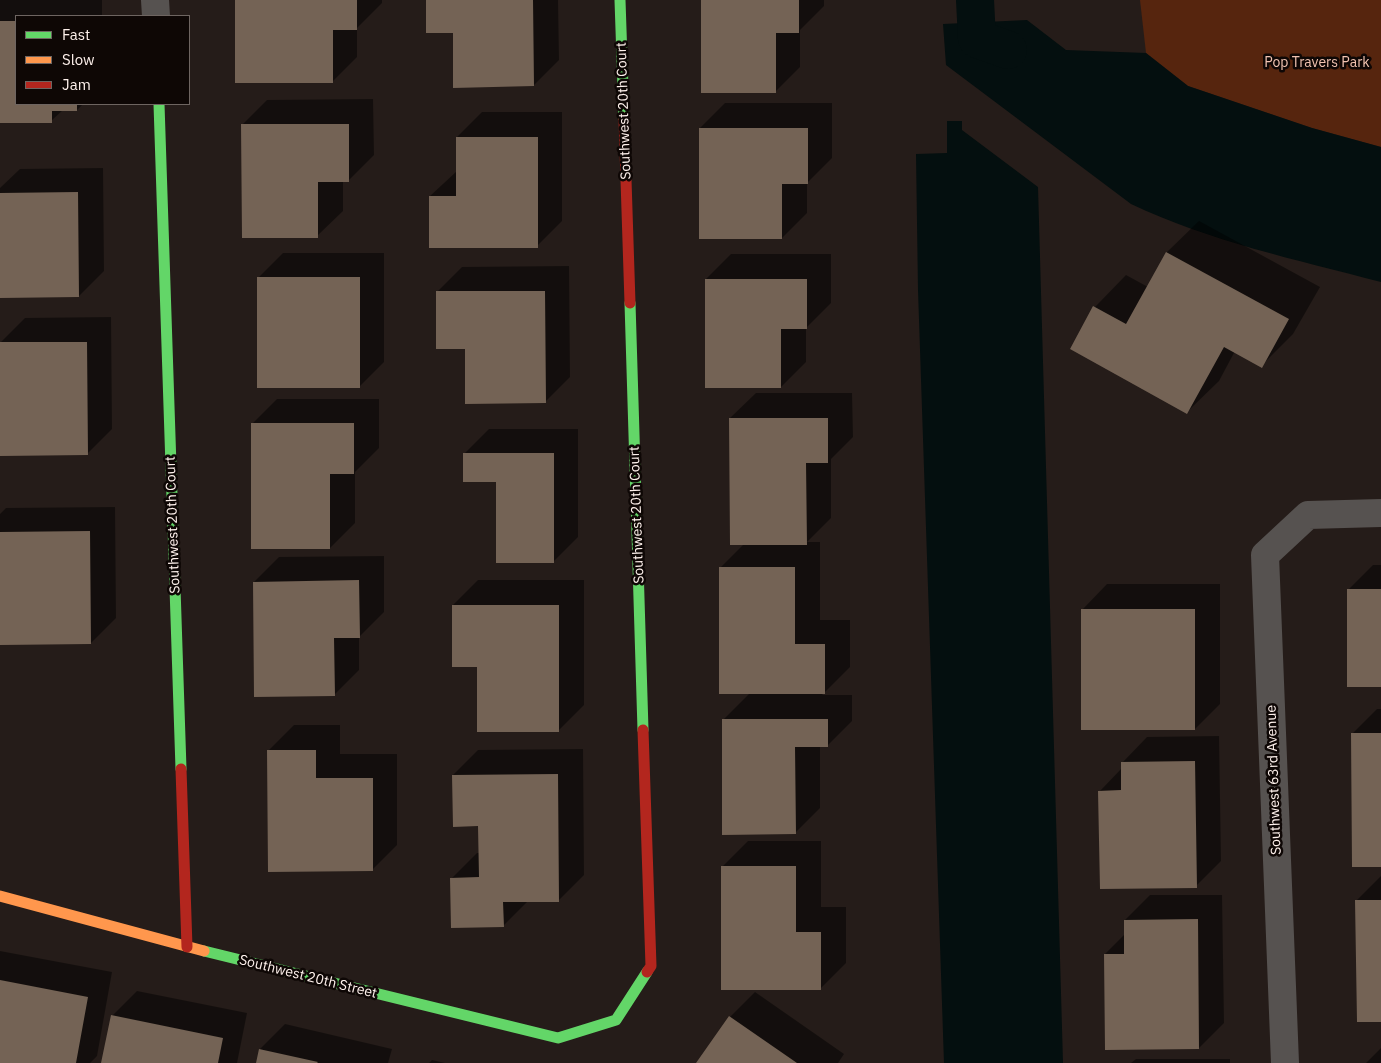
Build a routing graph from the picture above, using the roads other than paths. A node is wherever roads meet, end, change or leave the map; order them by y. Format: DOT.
graph roads {
  1 [pos="155,0"];
  2 [pos="620,0"];
  3 [pos="156,15"];
  4 [pos="159,105"];
  5 [pos="1381,513"];
  6 [pos="0,896"];
  7 [pos="187,947"];
  8 [pos="616,1020"];
  9 [pos="1285,1063"];
  1 -- 3 [label="street"];
  2 -- 8 [label="street, Southwest 20th Court"];
  4 -- 7 [label="street, Southwest 20th Court"];
  5 -- 9 [label="street, Southwest 63rd Avenue"];
  6 -- 7 [label="street, Southwest 20th Street"];
  7 -- 8 [label="street, Southwest 20th Street"];
}
